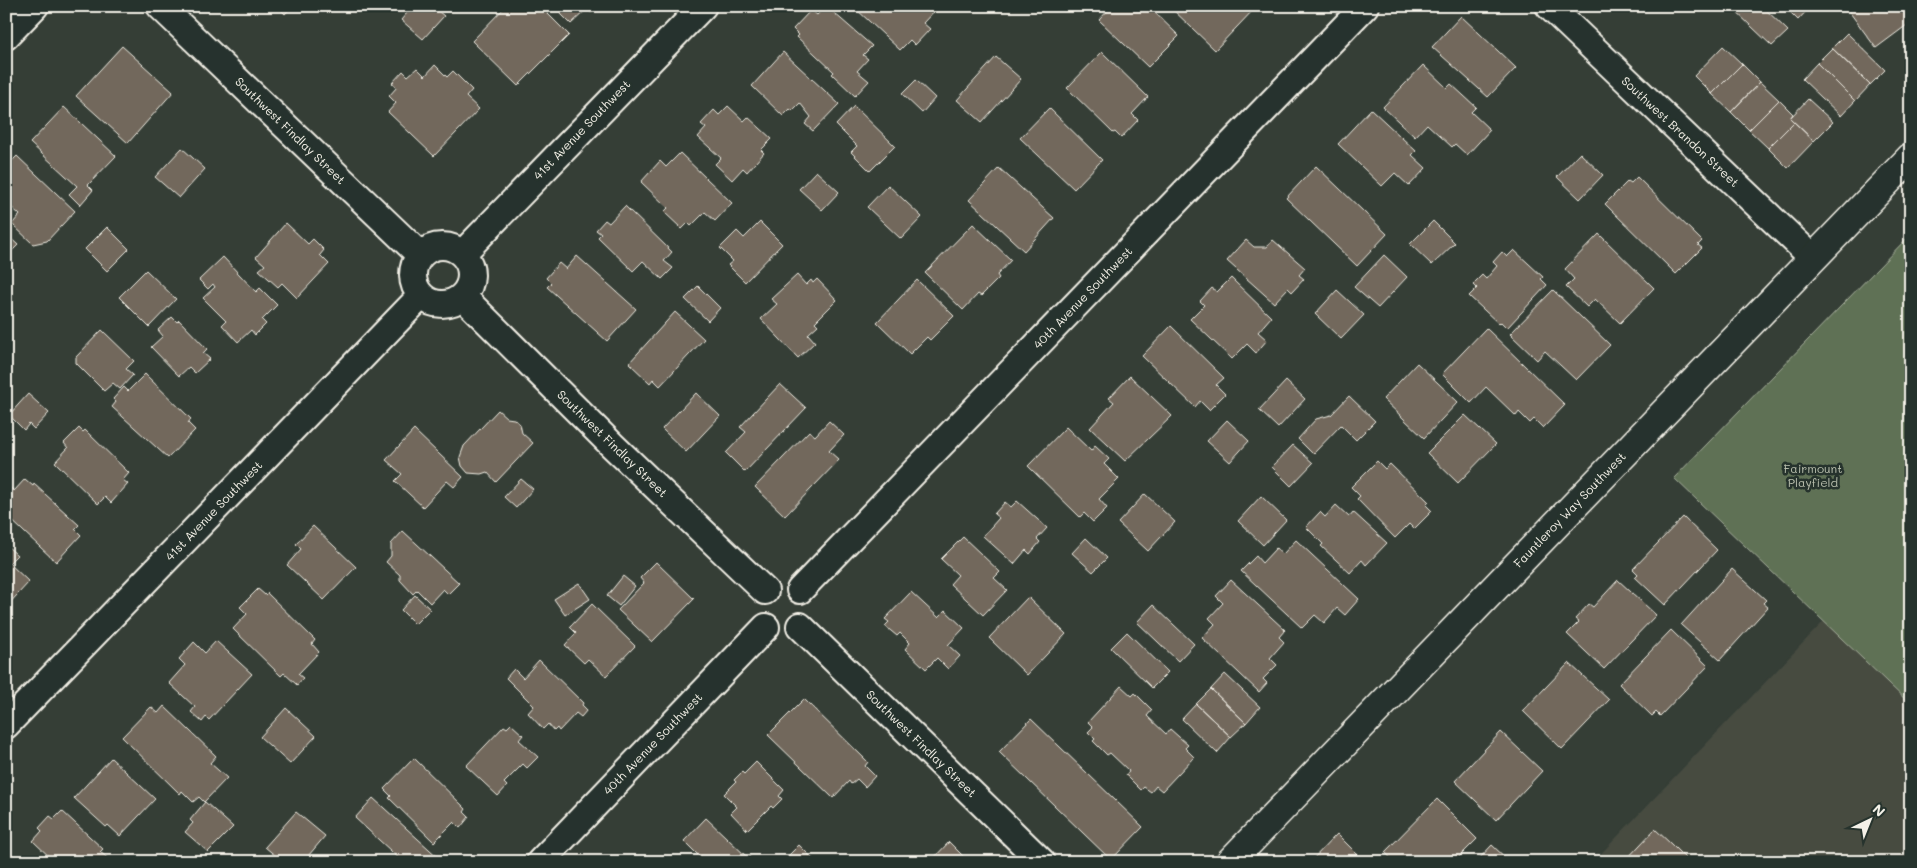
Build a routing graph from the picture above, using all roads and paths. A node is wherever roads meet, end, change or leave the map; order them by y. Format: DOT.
graph roads {
  1 [pos="35,6"];
  2 [pos="160,6"];
  3 [pos="703,6"];
  4 [pos="1365,6"];
  5 [pos="1549,6"];
  6 [pos="6,36"];
  7 [pos="1911,157"];
  8 [pos="462,254"];
  9 [pos="420,255"];
  10 [pos="1813,258"];
  11 [pos="422,296"];
  12 [pos="462,296"];
  13 [pos="800,590"];
  14 [pos="765,591"];
  15 [pos="800,626"];
  16 [pos="766,627"];
  17 [pos="6,725"];
  18 [pos="540,862"];
  19 [pos="1042,862"];
  20 [pos="1230,862"];
  1 -- 6 [label="street"];
  2 -- 9 [label="street, Southwest Findlay Street"];
  3 -- 8 [label="street, 41st Avenue Southwest"];
  4 -- 13 [label="street, 40th Avenue Southwest"];
  5 -- 10 [label="street, Southwest Brandon Street"];
  7 -- 10 [label="main road, Fauntleroy Way Southwest"];
  8 -- 9 [label="street"];
  8 -- 12 [label="street"];
  9 -- 11 [label="street"];
  10 -- 20 [label="main road, Fauntleroy Way Southwest"];
  11 -- 12 [label="street"];
  11 -- 17 [label="street, 41st Avenue Southwest"];
  12 -- 14 [label="street, Southwest Findlay Street"];
  13 -- 14 [label="street"];
  13 -- 15 [label="street"];
  14 -- 16 [label="street"];
  15 -- 16 [label="street"];
  15 -- 19 [label="street, Southwest Findlay Street"];
  16 -- 18 [label="street, 40th Avenue Southwest"];
}
